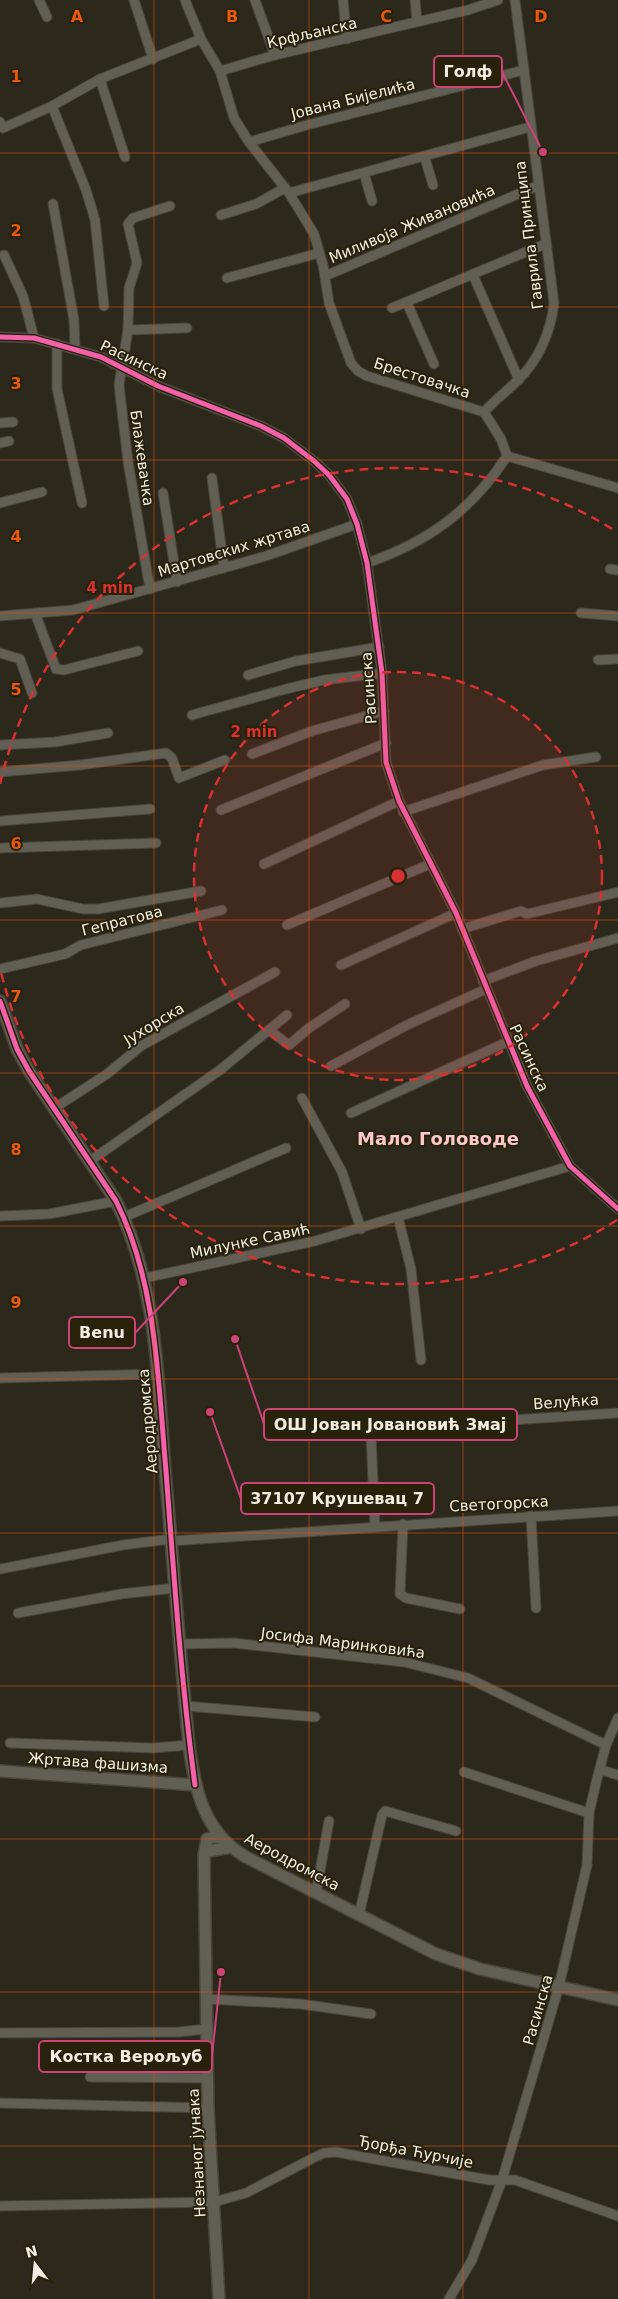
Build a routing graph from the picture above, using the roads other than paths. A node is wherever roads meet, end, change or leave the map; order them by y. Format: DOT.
graph roads {
  1 [pos="39,0"];
  2 [pos="134,0"];
  3 [pos="185,0"];
  4 [pos="255,0"];
  5 [pos="343,0"];
  6 [pos="415,0"];
  7 [pos="498,0"];
  8 [pos="515,0"];
  9 [pos="468,5"];
  10 [pos="46,17"];
  11 [pos="417,21"];
  12 [pos="201,39"];
  13 [pos="347,39"];
  14 [pos="275,55"];
  15 [pos="153,59"];
  16 [pos="524,70"];
  17 [pos="220,71"];
  18 [pos="100,79"];
  19 [pos="52,106"];
  20 [pos="1,125"];
  21 [pos="530,128"];
  22 [pos="249,142"];
  23 [pos="125,157"];
  24 [pos="424,158"];
  25 [pos="364,173"];
  26 [pos="433,185"];
  27 [pos="537,186"];
  28 [pos="287,191"];
  29 [pos="372,201"];
  30 [pos="53,204"];
  31 [pos="170,206"];
  32 [pos="221,215"];
  33 [pos="545,244"];
  34 [pos="319,253"];
  35 [pos="4,255"];
  36 [pos="474,275"];
  37 [pos="325,276"];
  38 [pos="228,278"];
  39 [pos="407,303"];
  40 [pos="104,306"];
  41 [pos="392,308"];
  42 [pos="187,328"];
  43 [pos="128,330"];
  44 [pos="0,337"];
  45 [pos="34,338"];
  46 [pos="57,344"];
  47 [pos="75,348"];
  48 [pos="434,364"];
  49 [pos="122,367"];
  50 [pos="519,380"];
  51 [pos="484,412"];
  52 [pos="13,422"];
  53 [pos="0,423"];
  54 [pos="508,456"];
  55 [pos="212,478"];
  56 [pos="618,488"];
  57 [pos="42,492"];
  58 [pos="163,493"];
  59 [pos="0,503"];
  60 [pos="82,503"];
  61 [pos="357,524"];
  62 [pos="367,564"];
  63 [pos="224,568"];
  64 [pos="178,582"];
  65 [pos="150,589"];
  66 [pos="35,613"];
  67 [pos="581,613"];
  68 [pos="0,616"];
  69 [pos="618,616"];
  70 [pos="379,647"];
  71 [pos="138,651"];
  72 [pos="0,654"];
  73 [pos="618,659"];
  74 [pos="598,660"];
  75 [pos="382,673"];
  76 [pos="248,676"];
  77 [pos="32,693"];
  78 [pos="384,711"];
  79 [pos="192,715"];
  80 [pos="108,733"];
  81 [pos="386,743"];
  82 [pos="0,745"];
  83 [pos="252,754"];
  84 [pos="596,757"];
  85 [pos="225,760"];
  86 [pos="0,772"];
  87 [pos="399,801"];
  88 [pos="150,809"];
  89 [pos="221,810"];
  90 [pos="403,812"];
  91 [pos="0,821"];
  92 [pos="156,842"];
  93 [pos="0,848"];
  94 [pos="264,864"];
  95 [pos="430,864"];
  96 [pos="201,891"];
  97 [pos="618,892"];
  98 [pos="0,903"];
  99 [pos="222,910"];
  100 [pos="456,913"];
  101 [pos="286,925"];
  102 [pos="462,929"];
  103 [pos="618,938"];
  104 [pos="341,965"];
  105 [pos="0,968"];
  106 [pos="275,972"];
  107 [pos="485,985"];
  108 [pos="0,1002"];
  109 [pos="345,1004"];
  110 [pos="287,1015"];
  111 [pos="268,1030"];
  112 [pos="507,1042"];
  113 [pos="331,1066"];
  114 [pos="302,1098"];
  115 [pos="53,1108"];
  116 [pos="351,1112"];
  117 [pos="286,1148"];
  118 [pos="90,1161"];
  119 [pos="570,1166"];
  120 [pos="116,1201"];
  121 [pos="618,1209"];
  122 [pos="0,1216"];
  123 [pos="124,1217"];
  124 [pos="398,1217"];
  125 [pos="361,1229"];
  126 [pos="145,1278"];
  127 [pos="421,1360"];
  128 [pos="158,1374"];
  129 [pos="0,1378"];
  130 [pos="618,1413"];
  131 [pos="618,1511"];
  132 [pos="531,1516"];
  133 [pos="403,1524"];
  134 [pos="375,1527"];
  135 [pos="169,1540"];
  136 [pos="0,1569"];
  137 [pos="175,1588"];
  138 [pos="536,1608"];
  139 [pos="460,1609"];
  140 [pos="18,1613"];
  141 [pos="179,1644"];
  142 [pos="186,1706"];
  143 [pos="315,1717"];
  144 [pos="618,1718"];
  145 [pos="10,1743"];
  146 [pos="189,1745"];
  147 [pos="606,1745"];
  148 [pos="601,1770"];
  149 [pos="0,1771"];
  150 [pos="464,1772"];
  151 [pos="618,1775"];
  152 [pos="194,1785"];
  153 [pos="202,1807"];
  154 [pos="589,1813"];
  155 [pos="329,1821"];
  156 [pos="456,1831"];
  157 [pos="215,1833"];
  158 [pos="231,1847"];
  159 [pos="206,1850"];
  160 [pos="316,1893"];
  161 [pos="359,1915"];
  162 [pos="559,1986"];
  163 [pos="206,1999"];
  164 [pos="618,2000"];
  165 [pos="371,2014"];
  166 [pos="206,2029"];
  167 [pos="0,2033"];
  168 [pos="90,2076"];
  169 [pos="208,2078"];
  170 [pos="0,2103"];
  171 [pos="208,2108"];
  172 [pos="502,2180"];
  173 [pos="214,2202"];
  174 [pos="0,2206"];
  175 [pos="618,2216"];
  176 [pos="219,2299"];
  177 [pos="449,2299"];
  1 -- 10 [label="street"];
  2 -- 15 [label="street"];
  3 -- 12 [label="street, Брестовачка"];
  4 -- 14 [label="street"];
  5 -- 13 [label="street"];
  6 -- 11 [label="street"];
  7 -- 9 [label="street, Крфљанска"];
  8 -- 16 [label="street, Гаврила Принципа"];
  9 -- 11 [label="street, Крфљанска"];
  11 -- 13 [label="street, Крфљанска"];
  12 -- 15 [label="street"];
  12 -- 17 [label="street, Брестовачка"];
  13 -- 14 [label="street, Крфљанска"];
  14 -- 17 [label="street, Крфљанска"];
  15 -- 18 [label="street"];
  16 -- 21 [label="street, Гаврила Принципа"];
  16 -- 22 [label="street, Јована Бијелића"];
  17 -- 22 [label="street, Брестовачка"];
  18 -- 19 [label="street"];
  18 -- 23 [label="street"];
  19 -- 20 [label="street"];
  19 -- 40 [label="street"];
  21 -- 24 [label="street"];
  21 -- 27 [label="street, Гаврила Принципа"];
  22 -- 28 [label="street, Брестовачка"];
  24 -- 25 [label="street"];
  24 -- 26 [label="street"];
  25 -- 28 [label="street"];
  25 -- 29 [label="street"];
  27 -- 33 [label="street, Гаврила Принципа"];
  27 -- 37 [label="street, Миливоја Живановића"];
  28 -- 32 [label="street"];
  28 -- 34 [label="street, Брестовачка"];
  30 -- 47 [label="street"];
  31 -- 43 [label="street, Блажевачка"];
  33 -- 36 [label="street"];
  33 -- 50 [label="street, Гаврила Принципа"];
  34 -- 37 [label="street, Брестовачка"];
  34 -- 38 [label="street"];
  35 -- 45 [label="street"];
  36 -- 39 [label="street"];
  36 -- 50 [label="street"];
  37 -- 51 [label="street, Брестовачка"];
  39 -- 41 [label="street"];
  39 -- 48 [label="street"];
  42 -- 43 [label="street"];
  43 -- 49 [label="street, Блажевачка"];
  44 -- 45 [label="street, Расинска"];
  45 -- 46 [label="street, Расинска"];
  46 -- 47 [label="street, Расинска"];
  46 -- 60 [label="street"];
  47 -- 49 [label="street, Расинска"];
  49 -- 61 [label="street, Расинска"];
  49 -- 65 [label="street, Блажевачка"];
  50 -- 51 [label="street, Гаврила Принципа"];
  51 -- 54 [label="street"];
  52 -- 53 [label="street"];
  54 -- 56 [label="street"];
  54 -- 62 [label="street"];
  55 -- 63 [label="street"];
  57 -- 59 [label="street"];
  58 -- 64 [label="street"];
  61 -- 62 [label="street, Расинска"];
  61 -- 63 [label="street, Мартовских жртава"];
  62 -- 70 [label="street, Расинска"];
  63 -- 64 [label="street, Мартовских жртава"];
  64 -- 65 [label="street, Мартовских жртава"];
  65 -- 66 [label="street, Мартовских жртава"];
  66 -- 68 [label="street, Мартовских жртава"];
  66 -- 71 [label="street"];
  67 -- 69 [label="street"];
  70 -- 75 [label="street, Расинска"];
  70 -- 76 [label="street"];
  72 -- 77 [label="street"];
  73 -- 74 [label="street"];
  75 -- 78 [label="street, Расинска"];
  75 -- 79 [label="street"];
  78 -- 81 [label="street, Расинска"];
  78 -- 83 [label="street"];
  80 -- 82 [label="street"];
  81 -- 87 [label="street, Расинска"];
  81 -- 89 [label="street"];
  84 -- 90 [label="street"];
  85 -- 86 [label="street"];
  87 -- 90 [label="street, Расинска"];
  87 -- 94 [label="street"];
  88 -- 91 [label="street"];
  90 -- 95 [label="street, Расинска"];
  92 -- 93 [label="street"];
  95 -- 100 [label="street, Расинска"];
  95 -- 101 [label="street"];
  96 -- 98 [label="street"];
  97 -- 102 [label="street"];
  99 -- 105 [label="street, Гепратова"];
  100 -- 102 [label="street, Расинска"];
  100 -- 104 [label="street"];
  102 -- 107 [label="street, Расинска"];
  103 -- 107 [label="street"];
  106 -- 115 [label="street, Јухорска"];
  107 -- 112 [label="street, Расинска"];
  107 -- 113 [label="street"];
  108 -- 115 [label="street, Аеродромска"];
  109 -- 111 [label="street"];
  110 -- 111 [label="street"];
  111 -- 118 [label="street"];
  112 -- 116 [label="street"];
  112 -- 119 [label="street, Расинска"];
  114 -- 125 [label="street"];
  115 -- 118 [label="street, Аеродромска"];
  117 -- 123 [label="street"];
  118 -- 120 [label="street, Аеродромска"];
  119 -- 121 [label="street, Расинска"];
  119 -- 124 [label="street, Милунке Савић"];
  120 -- 122 [label="street"];
  120 -- 123 [label="street, Аеродромска"];
  123 -- 126 [label="street, Аеродромска"];
  124 -- 125 [label="street, Милунке Савић"];
  124 -- 127 [label="street"];
  125 -- 126 [label="street, Милунке Савић"];
  126 -- 128 [label="street, Аеродромска"];
  128 -- 129 [label="street"];
  128 -- 135 [label="street, Аеродромска"];
  130 -- 134 [label="street, Велућка"];
  131 -- 132 [label="street, Светогорска"];
  132 -- 133 [label="street, Светогорска"];
  132 -- 138 [label="street"];
  133 -- 134 [label="street, Светогорска"];
  133 -- 139 [label="street"];
  134 -- 135 [label="street, Светогорска"];
  135 -- 136 [label="street, Светогорска"];
  135 -- 137 [label="street, Аеродромска"];
  137 -- 140 [label="street"];
  137 -- 141 [label="street, Аеродромска"];
  141 -- 142 [label="street, Аеродромска"];
  141 -- 147 [label="street, Јосифа Маринковића"];
  142 -- 143 [label="street"];
  142 -- 146 [label="street, Аеродромска"];
  144 -- 147 [label="street, Расинска"];
  145 -- 146 [label="street"];
  146 -- 152 [label="street, Аеродромска"];
  147 -- 148 [label="street, Расинска"];
  148 -- 151 [label="street"];
  148 -- 154 [label="street, Расинска"];
  149 -- 152 [label="street, Жртава фашизма"];
  150 -- 154 [label="street"];
  152 -- 153 [label="street, Аеродромска"];
  153 -- 157 [label="street, Аеродромска"];
  153 -- 159 [label="street, Незнаног јунака"];
  154 -- 162 [label="street, Расинска"];
  155 -- 160 [label="street"];
  156 -- 161 [label="street"];
  157 -- 158 [label="street, Аеродромска"];
  157 -- 159 [label="street"];
  158 -- 159 [label="street"];
  158 -- 160 [label="street, Аеродромска"];
  159 -- 163 [label="street, Незнаног јунака"];
  160 -- 161 [label="street, Аеродромска"];
  161 -- 162 [label="street, Аеродромска"];
  162 -- 164 [label="street, Аеродромска"];
  162 -- 172 [label="street, Расинска"];
  163 -- 165 [label="street"];
  163 -- 166 [label="street, Незнаног јунака"];
  166 -- 167 [label="street"];
  166 -- 169 [label="street, Незнаног јунака"];
  168 -- 169 [label="street"];
  169 -- 171 [label="street, Незнаног јунака"];
  170 -- 171 [label="street"];
  171 -- 173 [label="street, Незнаног јунака"];
  172 -- 173 [label="street, Ђорђа Ћурчије"];
  172 -- 175 [label="street, Ђорђа Ћурчије"];
  172 -- 177 [label="street, Расинска"];
  173 -- 174 [label="street, Ђорђа Ћурчије"];
  173 -- 176 [label="street, Незнаног јунака"];
}
